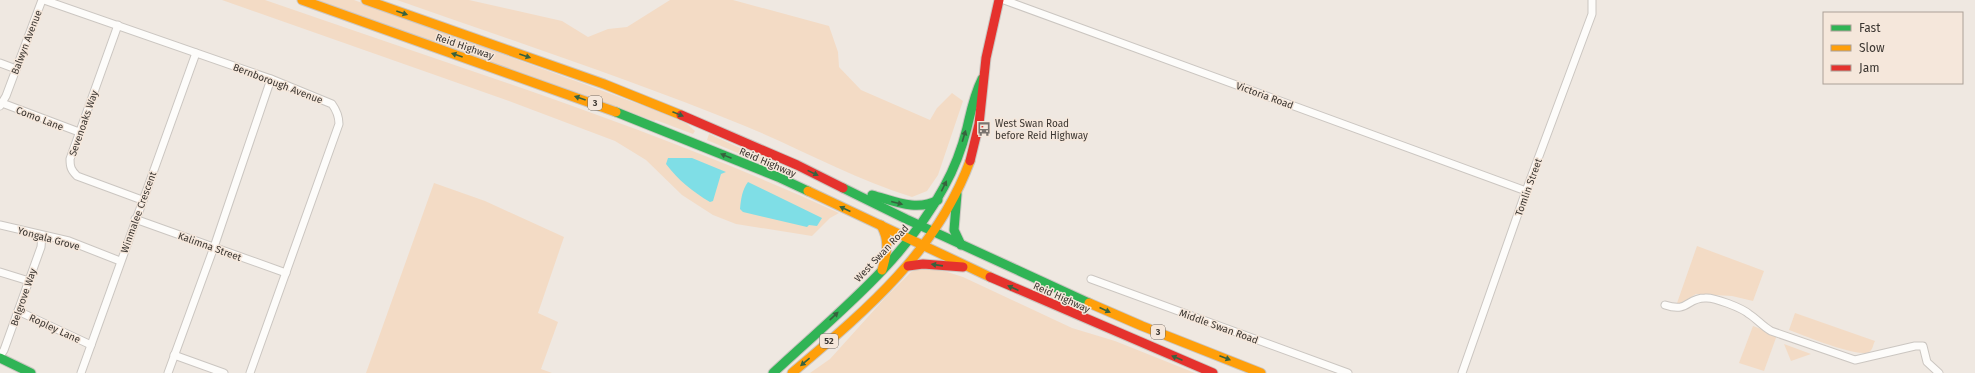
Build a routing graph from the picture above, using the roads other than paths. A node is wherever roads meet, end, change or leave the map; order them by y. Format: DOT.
graph roads {
  1 [pos="43,0"];
  2 [pos="302,0"];
  3 [pos="366,0"];
  4 [pos="999,0"];
  5 [pos="1004,0"];
  6 [pos="1592,0"];
  7 [pos="118,25"];
  8 [pos="196,53"];
  9 [pos="0,63"];
  10 [pos="16,69"];
  11 [pos="983,76"];
  12 [pos="271,78"];
  13 [pos="1,105"];
  14 [pos="79,132"];
  15 [pos="1526,191"];
  16 [pos="956,194"];
  17 [pos="859,195"];
  18 [pos="142,200"];
  19 [pos="938,200"];
  20 [pos="135,218"];
  21 [pos="0,225"];
  22 [pos="880,226"];
  23 [pos="921,226"];
  24 [pos="934,232"];
  25 [pos="42,236"];
  26 [pos="910,240"];
  27 [pos="961,245"];
  28 [pos="923,246"];
  29 [pos="214,247"];
  30 [pos="120,261"];
  31 [pos="908,266"];
  32 [pos="966,267"];
  33 [pos="882,270"];
  34 [pos="0,272"];
  35 [pos="286,272"];
  36 [pos="1091,279"];
  37 [pos="29,281"];
  38 [pos="1665,305"];
  39 [pos="18,311"];
  40 [pos="91,345"];
  41 [pos="174,355"];
  42 [pos="0,357"];
  43 [pos="31,373"];
  44 [pos="81,373"];
  45 [pos="168,373"];
  46 [pos="224,373"];
  47 [pos="250,373"];
  48 [pos="773,373"];
  49 [pos="792,373"];
  50 [pos="1213,373"];
  51 [pos="1261,373"];
  52 [pos="1348,373"];
  53 [pos="1462,373"];
  54 [pos="1939,373"];
  1 -- 7 [label="street, Bernborough Avenue"];
  1 -- 10 [label="street, Balwyn Avenue"];
  22 -- 2 [label="main road, Reid Highway / 3, one-way"];
  3 -- 17 [label="main road, Reid Highway / 3, one-way"];
  4 -- 11 [label="main road, West Swan Road / 52"];
  5 -- 15 [label="street, Victoria Road"];
  6 -- 15 [label="street, Tomlin Street"];
  7 -- 8 [label="street, Bernborough Avenue"];
  7 -- 14 [label="street, Sevenoaks Way"];
  8 -- 12 [label="street, Bernborough Avenue"];
  8 -- 18 [label="street, Winmalee Crescent"];
  9 -- 10 [label="street"];
  10 -- 13 [label="street, Balwyn Avenue"];
  11 -- 16 [label="main road, West Swan Road / 52"];
  19 -- 11 [label="main road, West Swan Road / 52, one-way"];
  12 -- 29 [label="street"];
  12 -- 35 [label="street, Bernborough Avenue"];
  13 -- 14 [label="street, Como Lane"];
  14 -- 18 [label="street, Sevenoaks Way"];
  15 -- 53 [label="street, Tomlin Street"];
  16 -- 24 [label="main road, West Swan Road / 52"];
  16 -- 27 [label="main road"];
  17 -- 19 [label="main road, one-way"];
  17 -- 23 [label="main road, Reid Highway / 3"];
  18 -- 20 [label="street, Winmalee Crescent"];
  19 -- 23 [label="main road, West Swan Road / 52"];
  20 -- 29 [label="street, Kalimna Street"];
  20 -- 30 [label="street, Winmalee Crescent"];
  21 -- 25 [label="street, Yongala Grove"];
  22 -- 26 [label="main road, Reid Highway / 3"];
  22 -- 33 [label="main road"];
  23 -- 24 [label="main road, Reid Highway / 3"];
  23 -- 26 [label="main road, West Swan Road / 52"];
  24 -- 27 [label="main road, Reid Highway / 3"];
  24 -- 28 [label="main road, West Swan Road / 52"];
  25 -- 30 [label="street, Yongala Grove"];
  25 -- 37 [label="street, Belgrove Way"];
  26 -- 28 [label="main road, Reid Highway / 3"];
  26 -- 33 [label="main road, West Swan Road / 52"];
  27 -- 51 [label="main road, Reid Highway / 3, one-way"];
  28 -- 31 [label="main road, West Swan Road / 52"];
  28 -- 32 [label="main road, Reid Highway / 3"];
  29 -- 35 [label="street, Kalimna Street"];
  29 -- 41 [label="street"];
  30 -- 40 [label="street, Winmalee Crescent"];
  32 -- 31 [label="main road, one-way"];
  31 -- 49 [label="main road, West Swan Road / 52, one-way"];
  50 -- 32 [label="main road, Reid Highway / 3, one-way"];
  48 -- 33 [label="main road, West Swan Road / 52, one-way"];
  34 -- 37 [label="street"];
  35 -- 47 [label="street, Bernborough Avenue"];
  36 -- 52 [label="street, Middle Swan Road"];
  37 -- 39 [label="street, Belgrove Way"];
  38 -- 54 [label="street"];
  39 -- 40 [label="street, Ropley Lane"];
  39 -- 42 [label="street, Belgrove Way"];
  40 -- 44 [label="street, Winmalee Crescent"];
  41 -- 45 [label="street"];
  41 -- 46 [label="street"];
  42 -- 43 [label="main road"];
}
